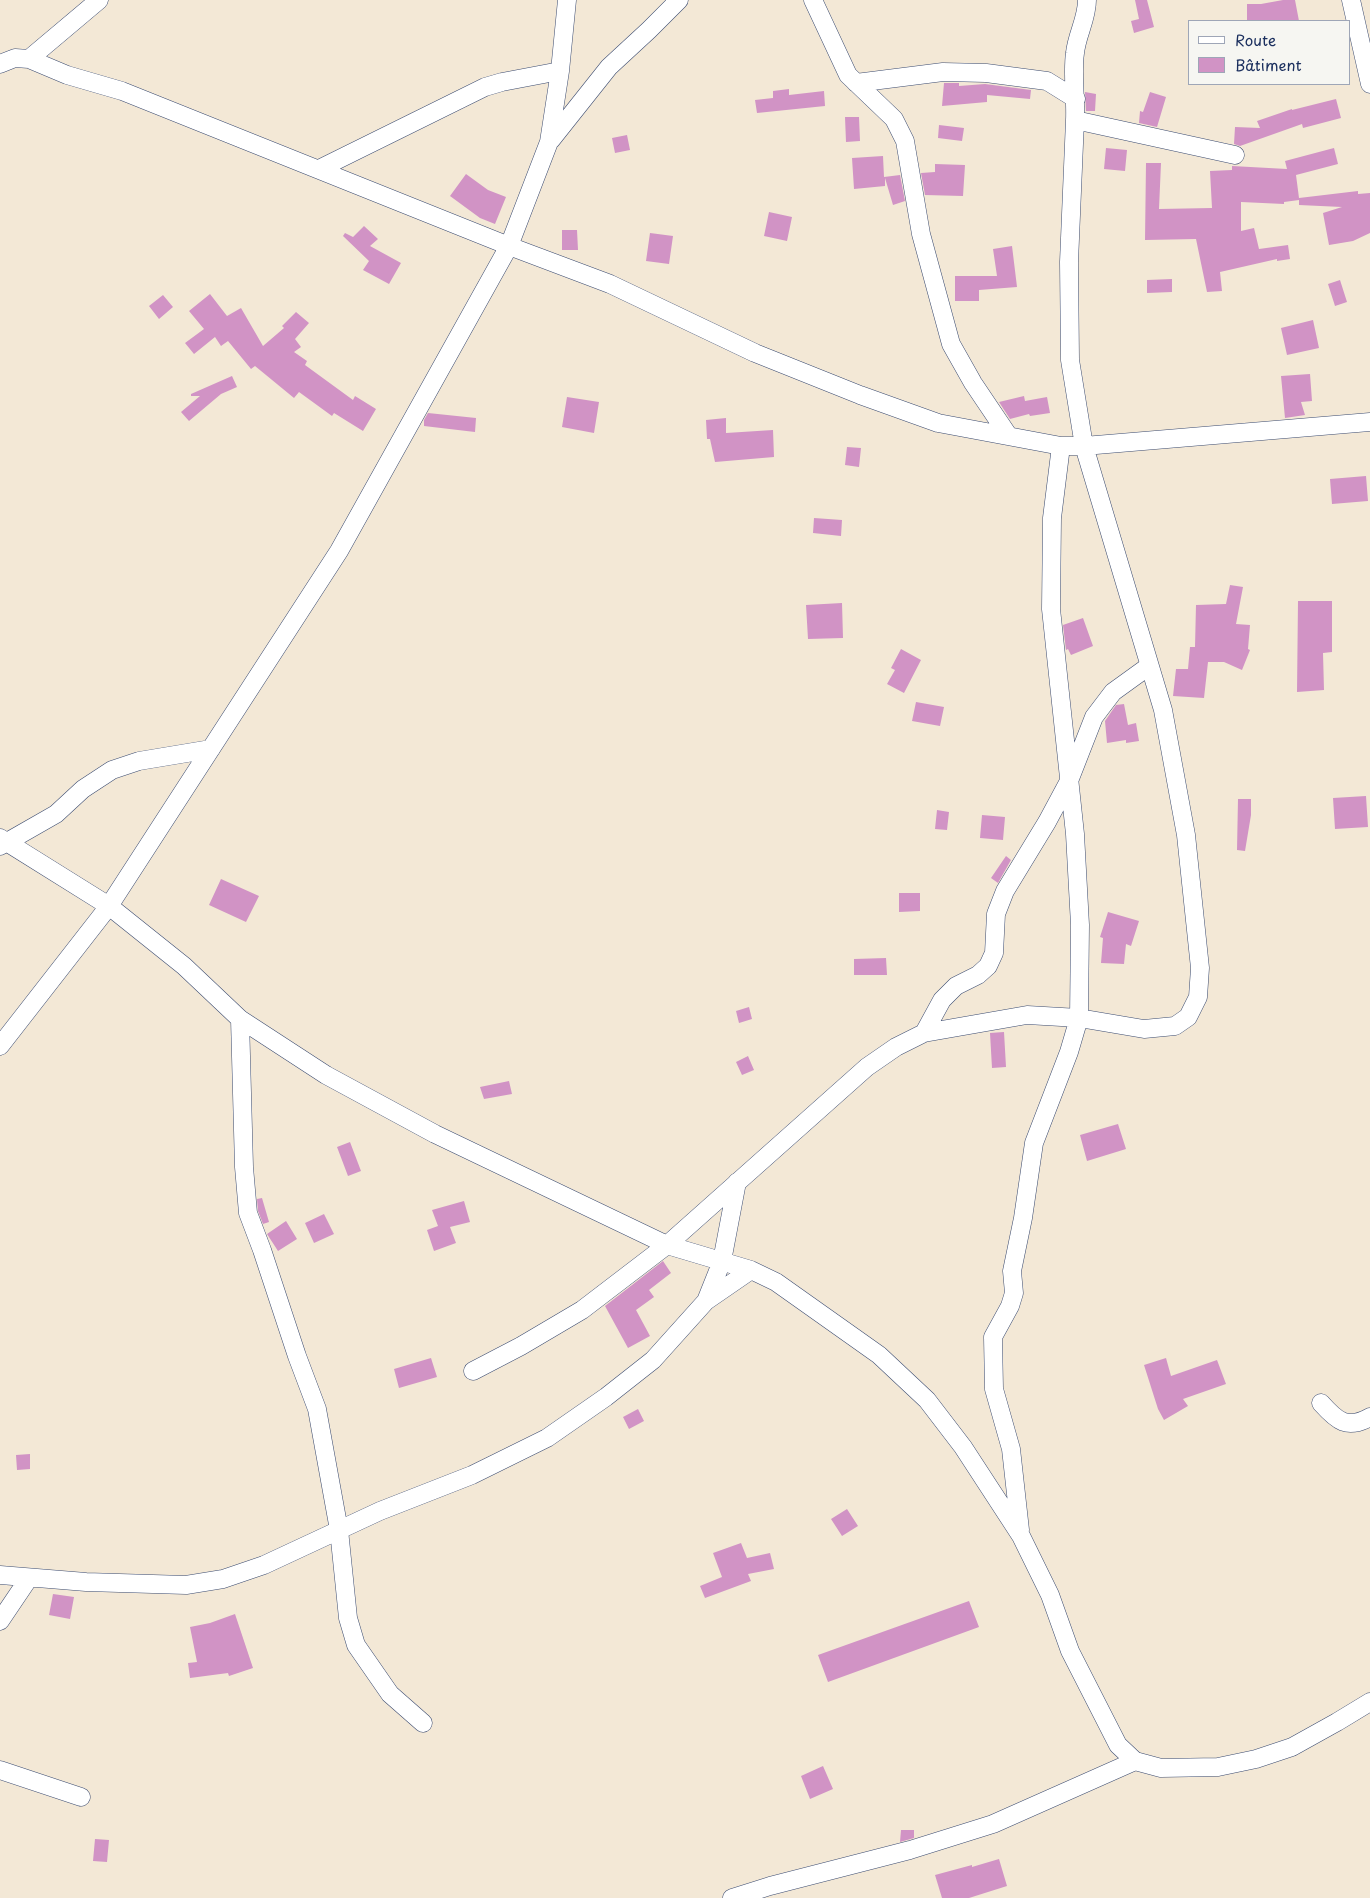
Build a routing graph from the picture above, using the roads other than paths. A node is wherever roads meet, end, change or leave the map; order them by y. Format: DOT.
graph roads {
  1 [pos="100,0"];
  2 [pos="567,0"];
  3 [pos="679,0"];
  4 [pos="813,0"];
  5 [pos="1086,0"];
  6 [pos="1351,0"];
  7 [pos="11,57"];
  8 [pos="560,71"];
  9 [pos="856,83"];
  10 [pos="1370,84"];
  11 [pos="1076,99"];
  12 [pos="1075,120"];
  13 [pos="549,142"];
  14 [pos="1235,155"];
  15 [pos="318,169"];
  16 [pos="509,246"];
  17 [pos="1370,422"];
  18 [pos="1008,435"];
  19 [pos="1061,446"];
  20 [pos="1084,446"];
  21 [pos="1149,666"];
  22 [pos="211,749"];
  23 [pos="1069,781"];
  24 [pos="2,842"];
  25 [pos="109,906"];
  26 [pos="1079,1018"];
  27 [pos="240,1019"];
  28 [pos="924,1033"];
  29 [pos="0,1046"];
  30 [pos="738,1182"];
  31 [pos="667,1245"];
  32 [pos="722,1261"];
  33 [pos="751,1270"];
  34 [pos="706,1301"];
  35 [pos="473,1371"];
  36 [pos="1322,1403"];
  37 [pos="1370,1417"];
  38 [pos="339,1530"];
  39 [pos="1021,1536"];
  40 [pos="0,1575"];
  41 [pos="29,1578"];
  42 [pos="0,1621"];
  43 [pos="1370,1702"];
  44 [pos="423,1723"];
  45 [pos="1135,1761"];
  46 [pos="0,1770"];
  47 [pos="81,1797"];
  48 [pos="732,1898"];
  1 -- 7 [label="street"];
  2 -- 8 [label="street"];
  3 -- 13 [label="street"];
  4 -- 9 [label="street"];
  5 -- 11 [label="street"];
  6 -- 10 [label="street"];
  7 -- 15 [label="street"];
  8 -- 13 [label="street"];
  8 -- 15 [label="street"];
  9 -- 11 [label="street"];
  9 -- 18 [label="street"];
  11 -- 12 [label="street"];
  12 -- 14 [label="street"];
  12 -- 20 [label="street"];
  13 -- 16 [label="street"];
  15 -- 16 [label="street"];
  16 -- 18 [label="street"];
  16 -- 22 [label="street"];
  17 -- 20 [label="street"];
  18 -- 19 [label="street"];
  19 -- 20 [label="street"];
  19 -- 23 [label="street"];
  20 -- 21 [label="street"];
  21 -- 23 [label="street"];
  21 -- 26 [label="street"];
  22 -- 24 [label="street"];
  22 -- 25 [label="street"];
  23 -- 26 [label="street"];
  23 -- 28 [label="street"];
  24 -- 25 [label="street"];
  25 -- 27 [label="street"];
  25 -- 29 [label="street"];
  26 -- 28 [label="street"];
  26 -- 39 [label="street"];
  27 -- 31 [label="street"];
  27 -- 38 [label="street"];
  28 -- 30 [label="street"];
  30 -- 31 [label="street"];
  30 -- 32 [label="street"];
  31 -- 32 [label="street"];
  31 -- 35 [label="street"];
  32 -- 33 [label="street"];
  32 -- 34 [label="street"];
  33 -- 34 [label="street"];
  33 -- 39 [label="street"];
  34 -- 38 [label="street"];
  36 -- 37 [label="street"];
  38 -- 41 [label="street"];
  38 -- 44 [label="street"];
  39 -- 45 [label="street"];
  40 -- 41 [label="street"];
  41 -- 42 [label="street"];
  43 -- 45 [label="street"];
  45 -- 48 [label="street"];
  46 -- 47 [label="street"];
}
